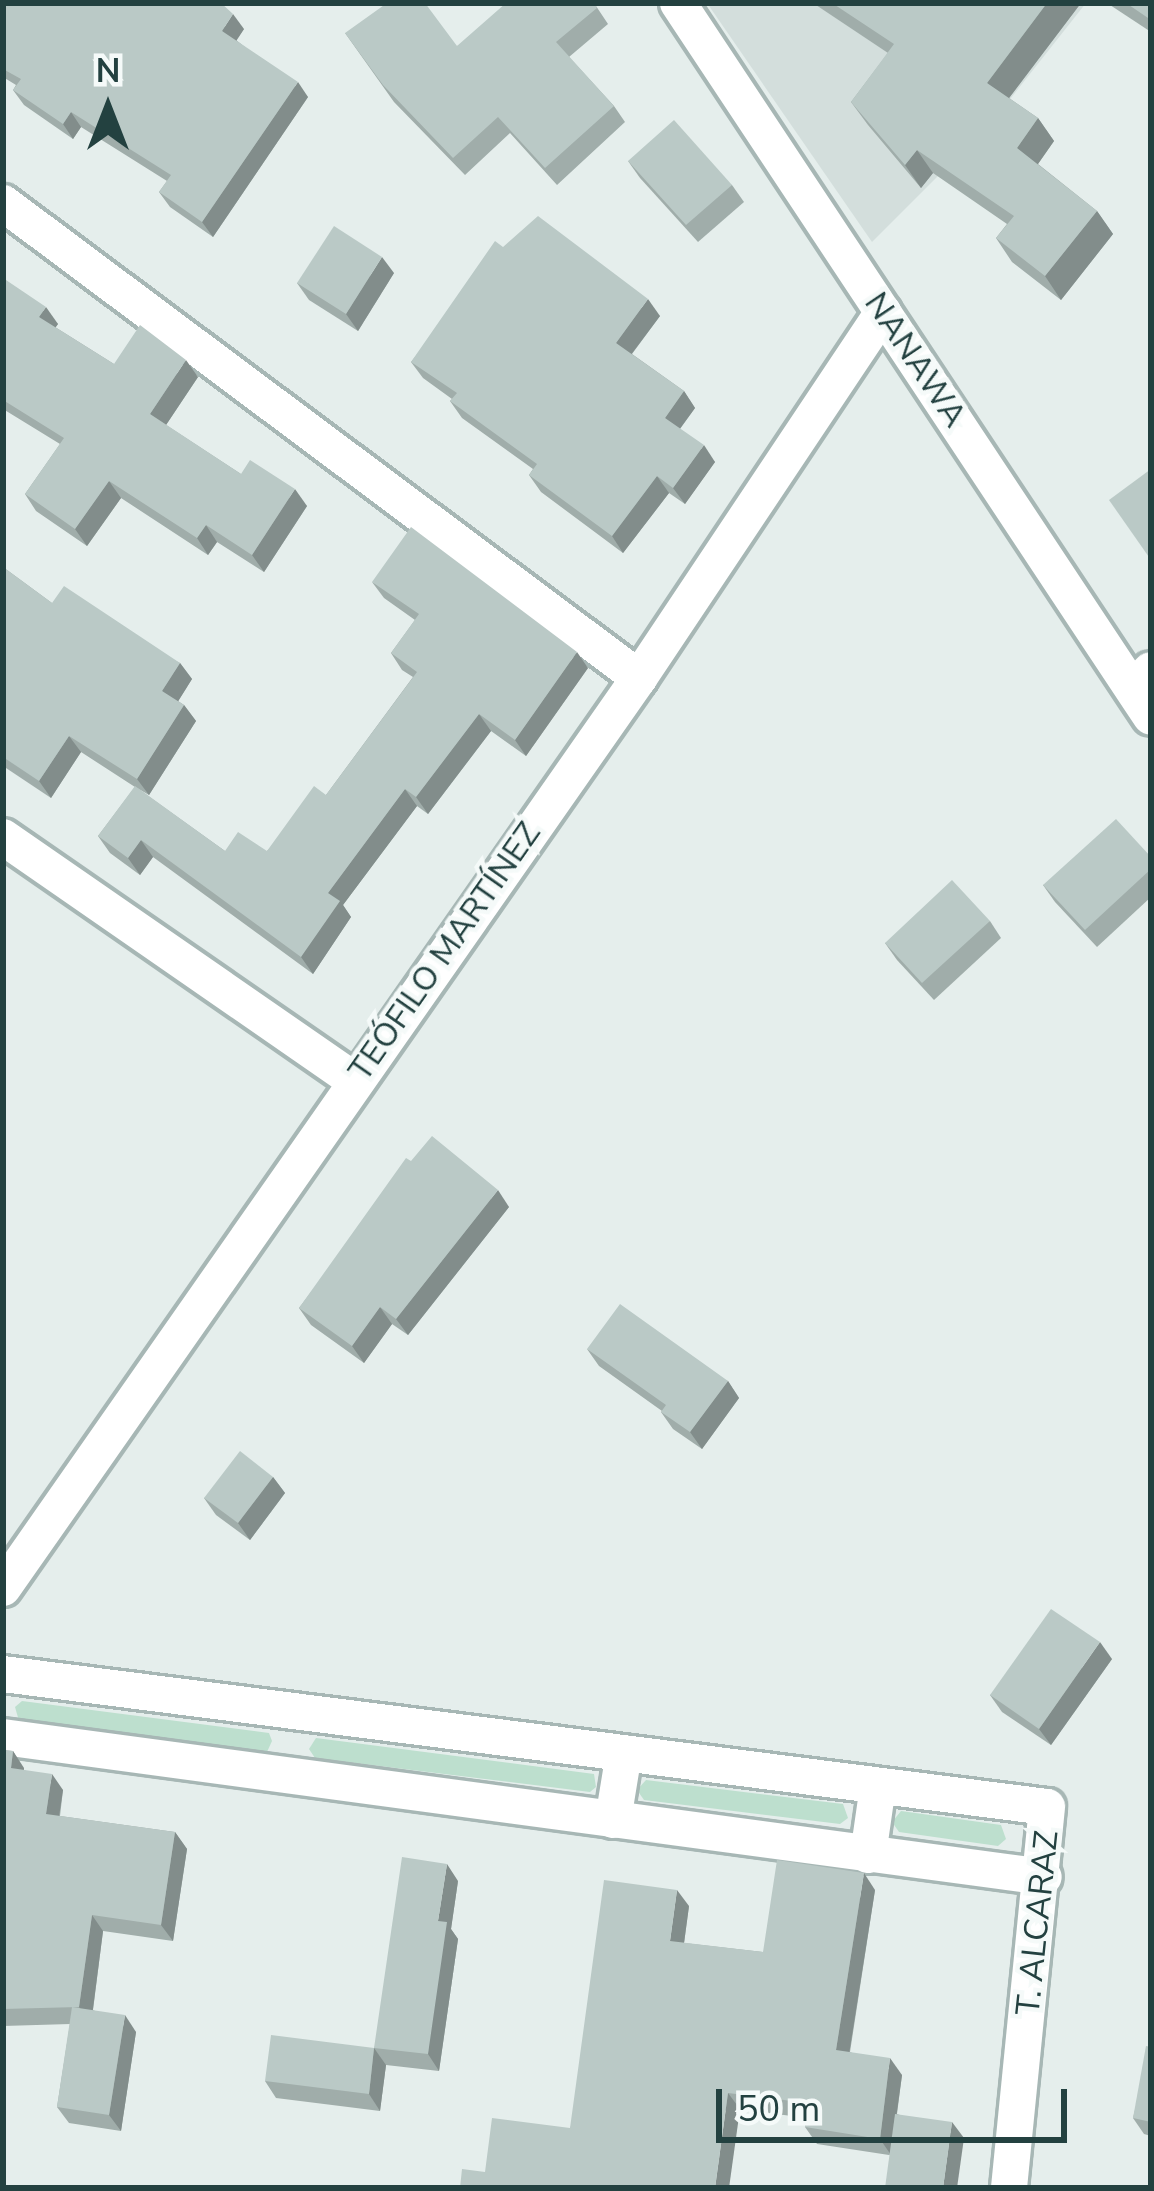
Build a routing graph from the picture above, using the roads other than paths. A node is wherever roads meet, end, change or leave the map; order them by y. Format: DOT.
graph roads {
  1 [pos="678,3"];
  2 [pos="3,203"];
  3 [pos="883,312"];
  4 [pos="639,678"];
  5 [pos="1145,692"];
  6 [pos="3,837"];
  7 [pos="354,1080"];
  8 [pos="3,1588"];
  9 [pos="3,1674"];
  10 [pos="3,1737"];
  11 [pos="624,1753"];
  12 [pos="878,1786"];
  13 [pos="614,1820"];
  14 [pos="868,1855"];
  15 [pos="1044,1877"];
  16 [pos="1009,2188"];
  1 -- 3 [label="street, NANAWA"];
  2 -- 4 [label="street"];
  3 -- 4 [label="street, TEÓFILO MARTÍNEZ"];
  3 -- 5 [label="street, NANAWA"];
  4 -- 7 [label="street, TEÓFILO MARTÍNEZ"];
  6 -- 7 [label="street"];
  7 -- 8 [label="street, TEÓFILO MARTÍNEZ"];
  9 -- 11 [label="street"];
  10 -- 13 [label="street"];
  11 -- 12 [label="street"];
  11 -- 13 [label="street"];
  12 -- 14 [label="street"];
  12 -- 15 [label="street, T. ALCARAZ"];
  13 -- 14 [label="street"];
  14 -- 15 [label="street"];
  15 -- 16 [label="street, T. ALCARAZ"];
}
